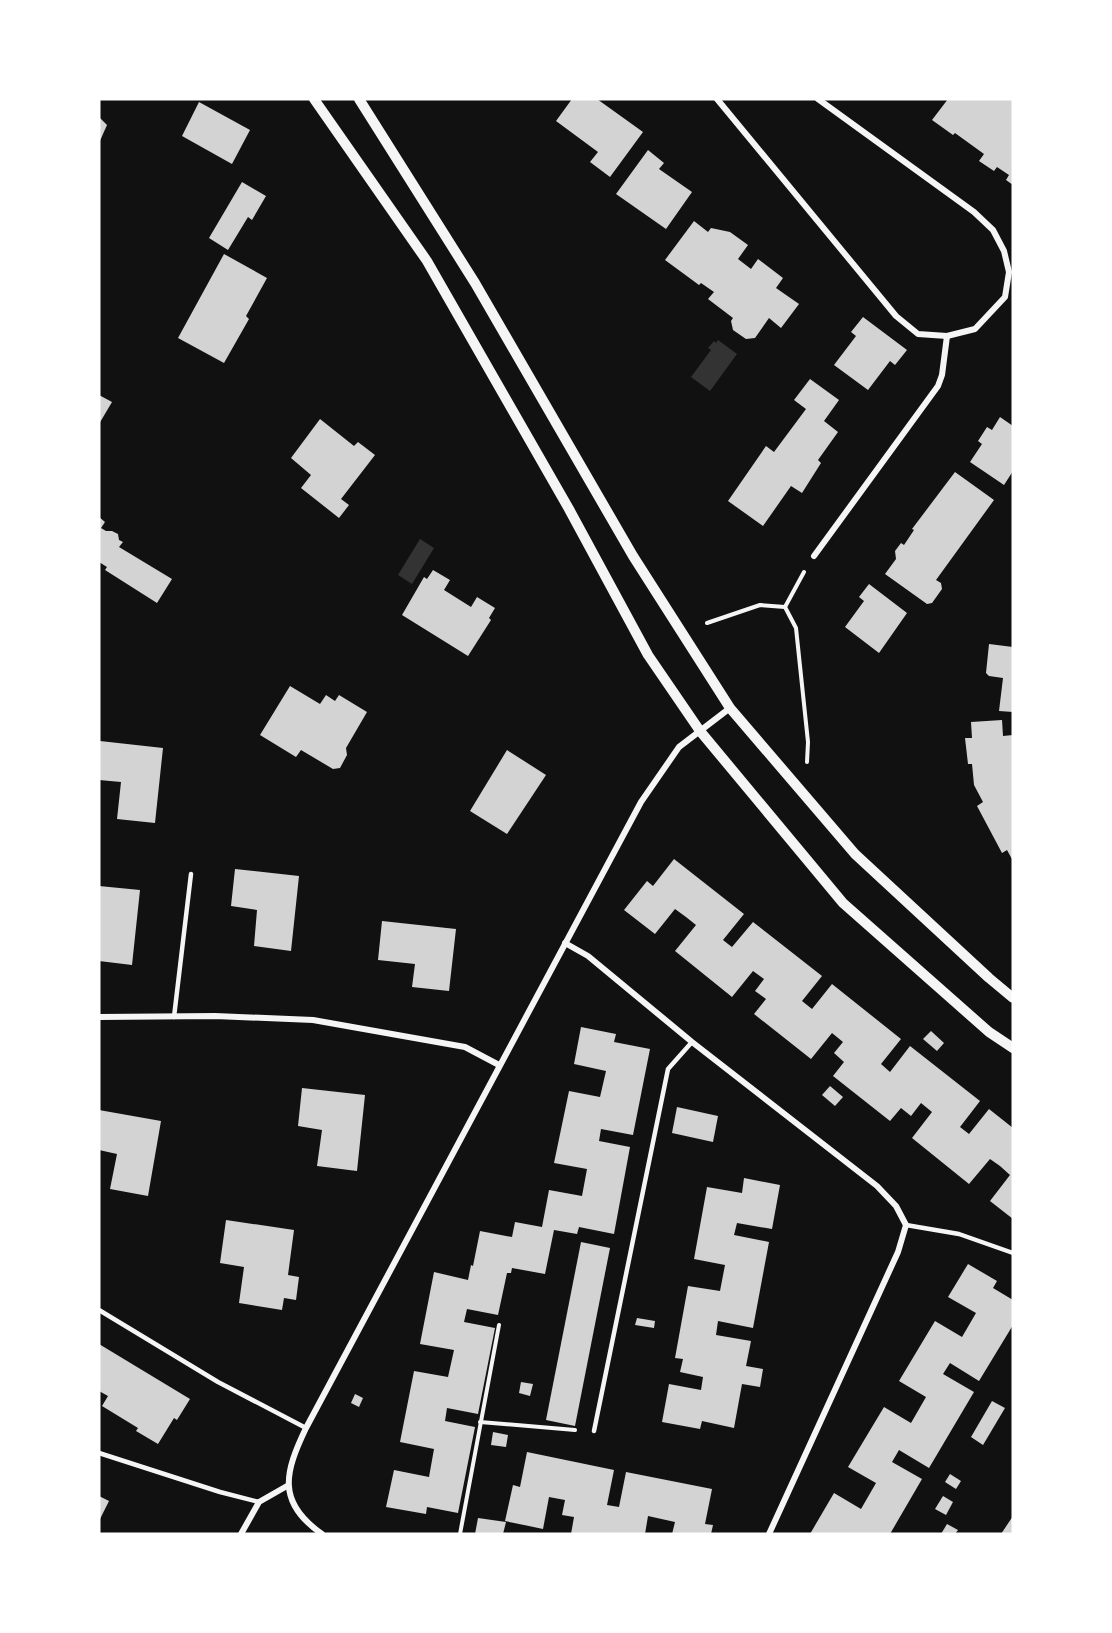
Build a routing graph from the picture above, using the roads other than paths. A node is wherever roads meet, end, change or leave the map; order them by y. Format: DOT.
graph roads {
  1 [pos="359,99"];
  2 [pos="717,99"];
  3 [pos="818,99"];
  4 [pos="318,100"];
  5 [pos="947,336"];
  6 [pos="814,556"];
  7 [pos="730,708"];
  8 [pos="700,731"];
  9 [pos="191,874"];
  10 [pos="565,943"];
  11 [pos="1013,998"];
  12 [pos="99,1017"];
  13 [pos="174,1017"];
  14 [pos="692,1042"];
  15 [pos="1013,1048"];
  16 [pos="499,1065"];
  17 [pos="906,1225"];
  18 [pos="1013,1253"];
  19 [pos="99,1310"];
  20 [pos="306,1428"];
  21 [pos="594,1431"];
  22 [pos="99,1453"];
  23 [pos="287,1486"];
  24 [pos="259,1502"];
  25 [pos="241,1534"];
  26 [pos="322,1534"];
  27 [pos="769,1534"];
  1 -- 7 [label="street"];
  2 -- 5 [label="street"];
  3 -- 5 [label="street"];
  4 -- 8 [label="street"];
  5 -- 6 [label="street"];
  7 -- 8 [label="street"];
  7 -- 11 [label="street"];
  8 -- 10 [label="street"];
  8 -- 15 [label="street"];
  9 -- 13 [label="lane"];
  10 -- 14 [label="street"];
  10 -- 16 [label="street"];
  12 -- 13 [label="street"];
  13 -- 16 [label="street"];
  14 -- 17 [label="street"];
  14 -- 21 [label="lane"];
  16 -- 20 [label="street"];
  17 -- 18 [label="lane"];
  17 -- 27 [label="street"];
  19 -- 20 [label="lane"];
  20 -- 23 [label="street"];
  22 -- 24 [label="lane"];
  23 -- 24 [label="street"];
  23 -- 26 [label="street"];
  24 -- 25 [label="street"];
}
